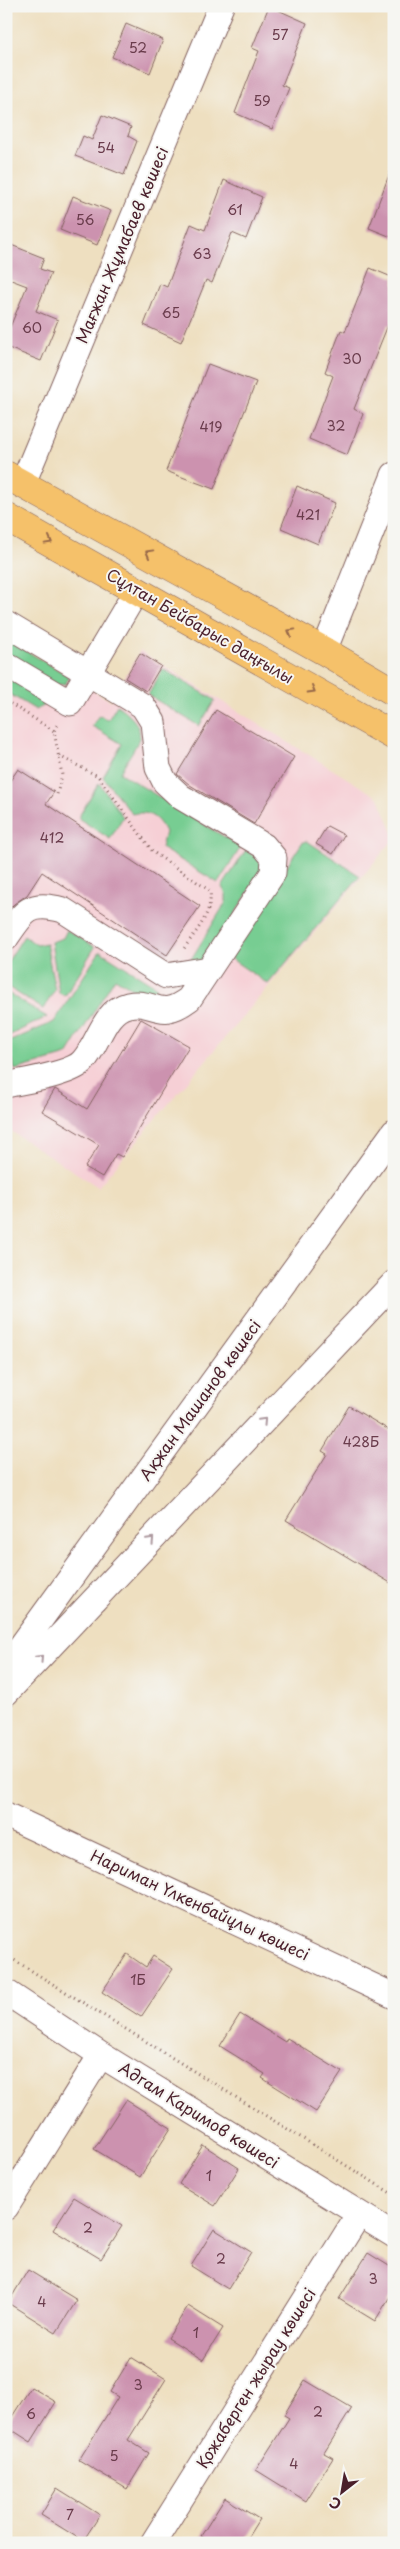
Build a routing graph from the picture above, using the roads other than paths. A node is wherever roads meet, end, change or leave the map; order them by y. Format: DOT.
graph roads {
  1 [pos="221,6"];
  2 [pos="394,475"];
  3 [pos="14,479"];
  4 [pos="6,517"];
  5 [pos="138,590"];
  6 [pos="6,624"];
  7 [pos="324,651"];
  8 [pos="6,665"];
  9 [pos="89,674"];
  10 [pos="394,692"];
  11 [pos="394,736"];
  12 [pos="6,938"];
  13 [pos="209,970"];
  14 [pos="6,1085"];
  15 [pos="394,1132"];
  16 [pos="394,1283"];
  17 [pos="6,1668"];
  18 [pos="6,1693"];
  19 [pos="6,1815"];
  20 [pos="6,1992"];
  21 [pos="394,1996"];
  22 [pos="100,2055"];
  23 [pos="6,2207"];
  24 [pos="359,2214"];
  25 [pos="394,2235"];
  26 [pos="153,2543"];
  1 -- 3 [label="street, Мағжан Жұмабаев көшесі"];
  2 -- 7 [label="street"];
  7 -- 3 [label="main road, one-way"];
  4 -- 5 [label="main road, Сұлтан Бейбарыс даңғылы, one-way"];
  5 -- 9 [label="street"];
  5 -- 11 [label="main road, Сұлтан Бейбарыс даңғылы, one-way"];
  6 -- 9 [label="street"];
  7 -- 10 [label="main road"];
  8 -- 9 [label="street"];
  9 -- 13 [label="street"];
  12 -- 13 [label="street"];
  13 -- 14 [label="street"];
  15 -- 17 [label="street, Ақжан Машанов көшесі"];
  18 -- 16 [label="street, one-way"];
  19 -- 21 [label="street, Нариман Үлкенбайұлы көшесі"];
  20 -- 22 [label="street, Адгам Каримов көшесі"];
  22 -- 23 [label="street"];
  22 -- 24 [label="street, Адгам Каримов көшесі"];
  24 -- 25 [label="street, Адгам Каримов көшесі"];
  24 -- 26 [label="street, Қожаберген жырау көшесі"];
}
